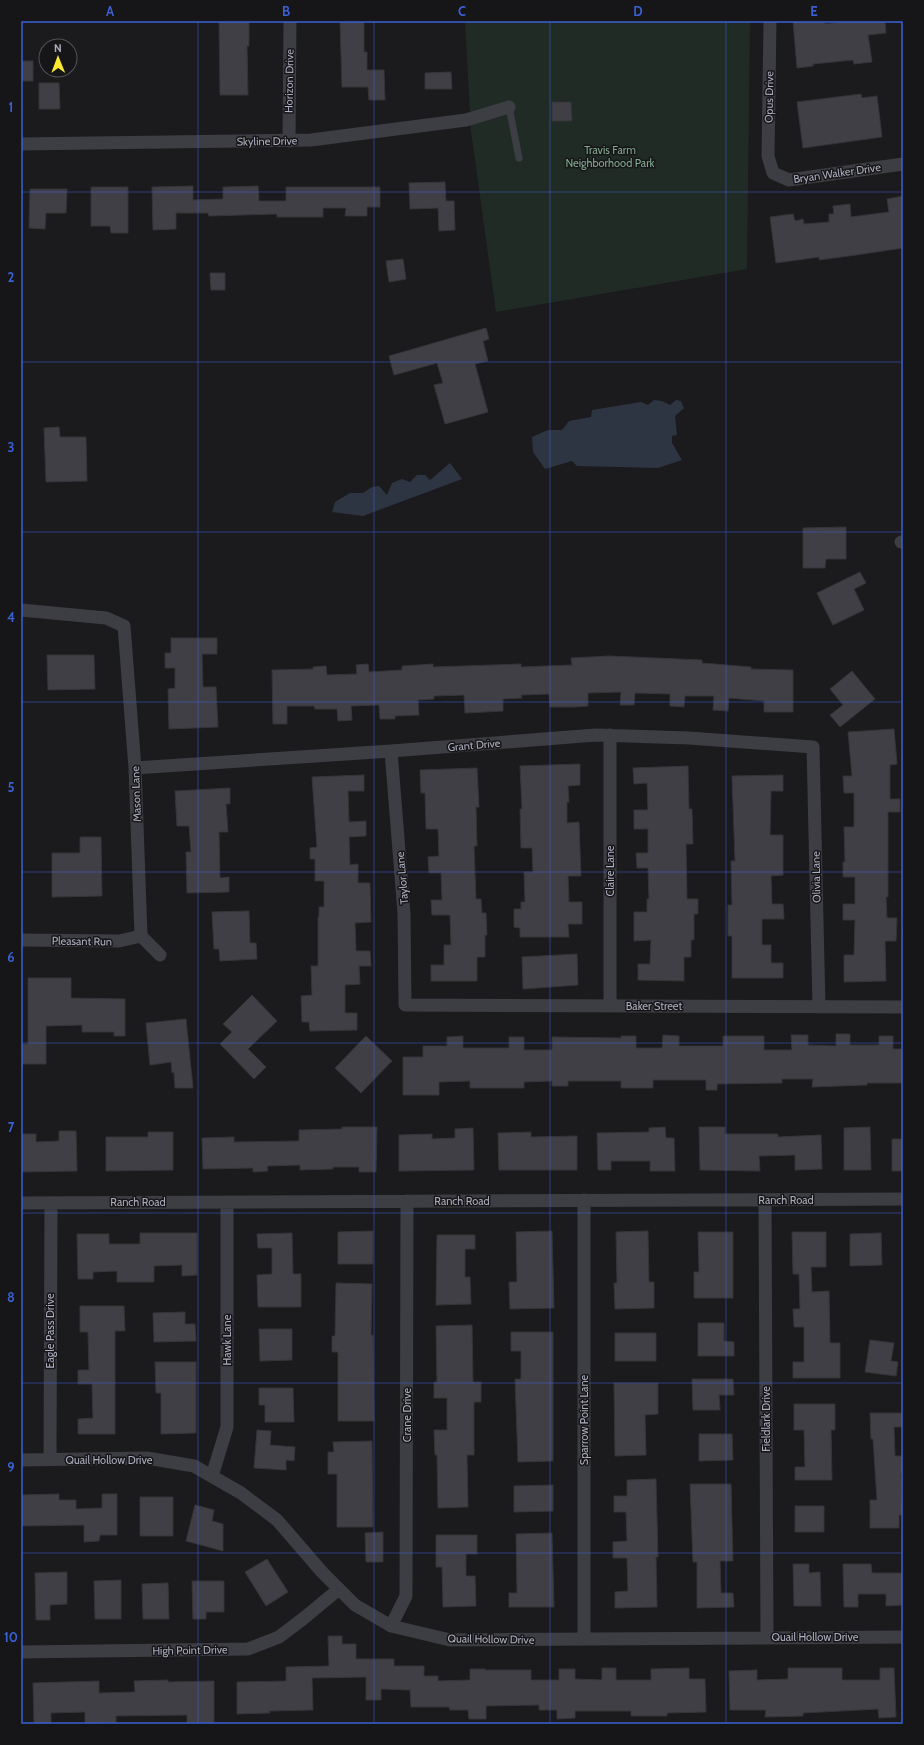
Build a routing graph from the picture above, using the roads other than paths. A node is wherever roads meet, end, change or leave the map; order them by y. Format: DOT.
graph roads {
  1 [pos="290,21"];
  2 [pos="770,21"];
  3 [pos="509,107"];
  4 [pos="289,141"];
  5 [pos="21,144"];
  6 [pos="519,158"];
  7 [pos="903,164"];
  8 [pos="773,173"];
  9 [pos="21,610"];
  10 [pos="610,735"];
  11 [pos="813,748"];
  12 [pos="391,751"];
  13 [pos="135,768"];
  14 [pos="141,936"];
  15 [pos="21,940"];
  16 [pos="160,955"];
  17 [pos="405,1005"];
  18 [pos="610,1006"];
  19 [pos="819,1007"];
  20 [pos="903,1007"];
  21 [pos="903,1199"];
  22 [pos="584,1200"];
  23 [pos="765,1200"];
  24 [pos="407,1201"];
  25 [pos="227,1202"];
  26 [pos="21,1203"];
  27 [pos="51,1203"];
  28 [pos="50,1459"];
  29 [pos="21,1460"];
  30 [pos="212,1476"];
  31 [pos="338,1589"];
  32 [pos="391,1626"];
  33 [pos="903,1637"];
  34 [pos="767,1638"];
  35 [pos="584,1639"];
  36 [pos="21,1652"];
  1 -- 4 [label="street, Horizon Drive"];
  2 -- 8 [label="street, Opus Drive"];
  3 -- 4 [label="street, Skyline Drive"];
  3 -- 6 [label="lane"];
  4 -- 5 [label="street, Skyline Drive"];
  7 -- 8 [label="street, Bryan Walker Drive"];
  9 -- 13 [label="street, Mason Lane"];
  10 -- 11 [label="street, Grant Drive"];
  10 -- 12 [label="street, Grant Drive"];
  10 -- 18 [label="street, Claire Lane"];
  11 -- 19 [label="street, Olivia Lane"];
  12 -- 13 [label="street, Grant Drive"];
  12 -- 17 [label="street, Taylor Lane"];
  13 -- 14 [label="street, Mason Lane"];
  14 -- 15 [label="street, Pleasant Run"];
  14 -- 16 [label="street"];
  17 -- 18 [label="street, Baker Street"];
  18 -- 19 [label="street, Baker Street"];
  19 -- 20 [label="street, Baker Street"];
  21 -- 23 [label="street, Ranch Road"];
  22 -- 23 [label="street, Ranch Road"];
  22 -- 24 [label="street, Ranch Road"];
  22 -- 35 [label="street, Sparrow Point Lane"];
  23 -- 34 [label="street, Fieldlark Drive"];
  24 -- 25 [label="street, Ranch Road"];
  24 -- 32 [label="street, Crane Drive"];
  25 -- 27 [label="street, Ranch Road"];
  25 -- 30 [label="street, Hawk Lane"];
  26 -- 27 [label="street, Ranch Road"];
  27 -- 28 [label="street, Eagle Pass Drive"];
  28 -- 29 [label="street, Quail Hollow Drive"];
  28 -- 30 [label="street, Quail Hollow Drive"];
  30 -- 31 [label="street, Quail Hollow Drive"];
  31 -- 32 [label="street, Quail Hollow Drive"];
  31 -- 36 [label="street, High Point Drive"];
  32 -- 35 [label="street, Quail Hollow Drive"];
  33 -- 34 [label="street, Quail Hollow Drive"];
  34 -- 35 [label="street, Quail Hollow Drive"];
}
